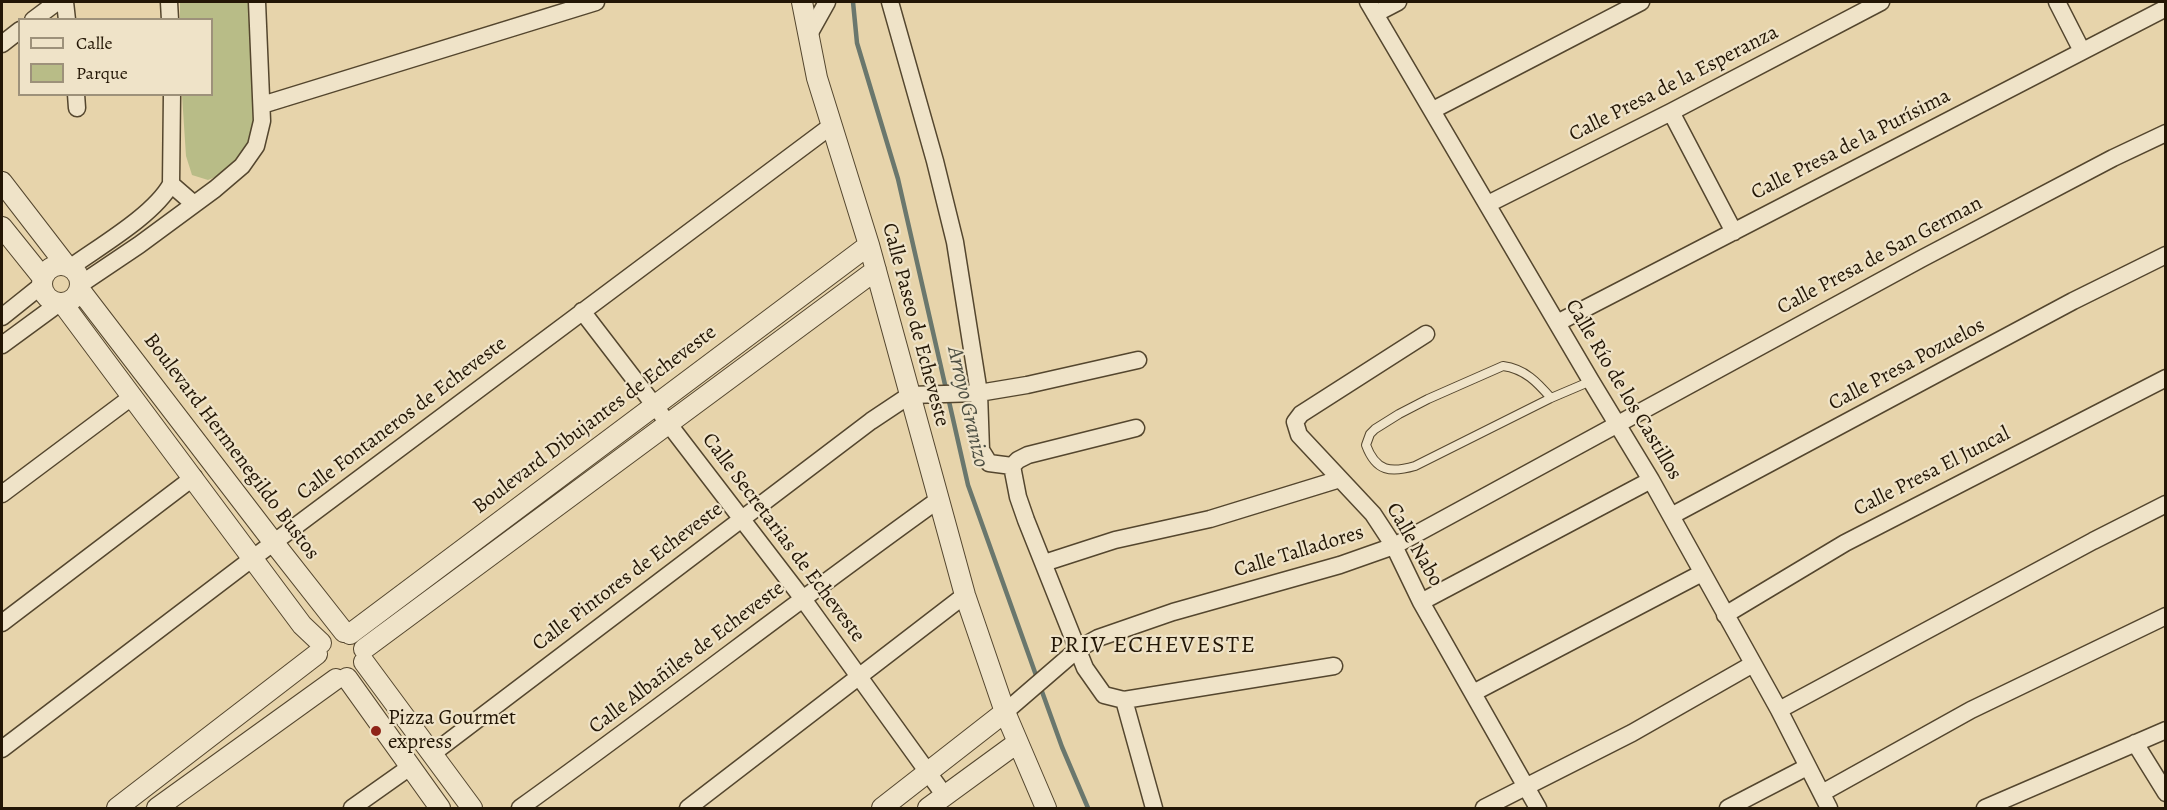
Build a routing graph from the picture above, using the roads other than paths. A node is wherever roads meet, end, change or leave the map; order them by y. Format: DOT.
graph roads {
  1 [pos="57,2"];
  2 [pos="65,2"];
  3 [pos="169,2"];
  4 [pos="257,2"];
  5 [pos="596,2"];
  6 [pos="802,2"];
  7 [pos="826,2"];
  8 [pos="890,2"];
  9 [pos="1398,2"];
  10 [pos="1641,2"];
  11 [pos="1881,2"];
  12 [pos="2056,2"];
  13 [pos="1371,8"];
  14 [pos="2166,8"];
  15 [pos="36,18"];
  16 [pos="67,18"];
  17 [pos="170,18"];
  18 [pos="18,32"];
  19 [pos="808,36"];
  20 [pos="2,44"];
  21 [pos="2082,51"];
  22 [pos="172,96"];
  23 [pos="262,105"];
  24 [pos="1433,110"];
  25 [pos="1671,112"];
  26 [pos="831,126"];
  27 [pos="2166,133"];
  28 [pos="2,182"];
  29 [pos="171,184"];
  30 [pos="194,204"];
  31 [pos="1488,204"];
  32 [pos="2,227"];
  33 [pos="1734,232"];
  34 [pos="869,245"];
  35 [pos="2166,255"];
  36 [pos="68,266"];
  37 [pos="876,270"];
  38 [pos="42,282"];
  39 [pos="81,287"];
  40 [pos="60,304"];
  41 [pos="582,311"];
  42 [pos="2,317"];
  43 [pos="1557,323"];
  44 [pos="1426,334"];
  45 [pos="2,345"];
  46 [pos="1138,360"];
  47 [pos="2166,378"];
  48 [pos="1591,381"];
  49 [pos="971,394"];
  50 [pos="910,395"];
  51 [pos="133,396"];
  52 [pos="1551,398"];
  53 [pos="656,405"];
  54 [pos="669,424"];
  55 [pos="1618,424"];
  56 [pos="1136,428"];
  57 [pos="1012,466"];
  58 [pos="194,477"];
  59 [pos="1340,479"];
  60 [pos="1651,480"];
  61 [pos="2,495"];
  62 [pos="938,500"];
  63 [pos="2166,504"];
  64 [pos="1671,516"];
  65 [pos="740,520"];
  66 [pos="273,543"];
  67 [pos="1394,546"];
  68 [pos="253,558"];
  69 [pos="1044,562"];
  70 [pos="1702,573"];
  71 [pos="965,596"];
  72 [pos="803,599"];
  73 [pos="1421,602"];
  74 [pos="1725,615"];
  75 [pos="2166,616"];
  76 [pos="2,623"];
  77 [pos="347,633"];
  78 [pos="319,649"];
  79 [pos="1074,652"];
  80 [pos="364,656"];
  81 [pos="1753,664"];
  82 [pos="1334,666"];
  83 [pos="860,677"];
  84 [pos="341,678"];
  85 [pos="1473,693"];
  86 [pos="1124,700"];
  87 [pos="1779,710"];
  88 [pos="1005,712"];
  89 [pos="2166,730"];
  90 [pos="1017,743"];
  91 [pos="2135,743"];
  92 [pos="2,749"];
  93 [pos="432,754"];
  94 [pos="1808,766"];
  95 [pos="410,767"];
  96 [pos="929,772"];
  97 [pos="1525,786"];
  98 [pos="2166,793"];
  99 [pos="945,796"];
  100 [pos="1826,801"];
  101 [pos="117,808"];
  102 [pos="156,808"];
  103 [pos="352,808"];
  104 [pos="440,808"];
  105 [pos="472,808"];
  106 [pos="520,808"];
  107 [pos="688,808"];
  108 [pos="882,808"];
  109 [pos="928,808"];
  110 [pos="1046,808"];
  111 [pos="1154,808"];
  112 [pos="1484,808"];
  113 [pos="1538,808"];
  114 [pos="1728,808"];
  115 [pos="1985,808"];
  1 -- 15 [label="street"];
  2 -- 16 [label="street"];
  3 -- 17 [label="street"];
  4 -- 23 [label="street"];
  5 -- 23 [label="street"];
  6 -- 19 [label="street, Calle Paseo de Echeveste"];
  7 -- 19 [label="street"];
  8 -- 49 [label="street"];
  9 -- 13 [label="street"];
  10 -- 24 [label="street"];
  11 -- 25 [label="street, Calle Presa de la Esperanza"];
  12 -- 21 [label="street"];
  13 -- 24 [label="street, Calle Río de los Castillos"];
  14 -- 21 [label="street, Calle Presa de la Purísima"];
  18 -- 20 [label="street"];
  19 -- 26 [label="street, Calle Paseo de Echeveste"];
  21 -- 33 [label="street, Calle Presa de la Purísima"];
  22 -- 29 [label="street"];
  23 -- 30 [label="street"];
  24 -- 31 [label="street, Calle Río de los Castillos"];
  25 -- 31 [label="street, Calle Presa de la Esperanza"];
  25 -- 33 [label="street"];
  26 -- 34 [label="street, Calle Paseo de Echeveste"];
  26 -- 41 [label="street, Calle Fontaneros de Echeveste"];
  27 -- 55 [label="street, Calle Presa de San German"];
  28 -- 36 [label="street"];
  29 -- 30 [label="street"];
  29 -- 36 [label="street"];
  30 -- 39 [label="street"];
  31 -- 43 [label="street, Calle Río de los Castillos"];
  32 -- 38 [label="street"];
  33 -- 43 [label="street, Calle Presa de la Purísima"];
  34 -- 37 [label="street, Calle Paseo de Echeveste"];
  34 -- 53 [label="street, Boulevard Dibujantes de Echeveste"];
  35 -- 64 [label="street, Calle Presa Pozuelos"];
  36 -- 38 [label="street"];
  36 -- 39 [label="street"];
  37 -- 50 [label="street, Calle Paseo de Echeveste"];
  37 -- 54 [label="street"];
  38 -- 40 [label="street"];
  38 -- 42 [label="street"];
  39 -- 40 [label="street"];
  39 -- 66 [label="street, Boulevard Hermenegildo Bustos"];
  40 -- 45 [label="street"];
  40 -- 51 [label="street"];
  41 -- 53 [label="street, Calle Secretarias de Echeveste"];
  41 -- 66 [label="street, Calle Fontaneros de Echeveste"];
  43 -- 48 [label="street, Calle Río de los Castillos"];
  44 -- 59 [label="street, Calle Nabo"];
  46 -- 49 [label="street"];
  47 -- 74 [label="street, Calle Presa El Juncal"];
  48 -- 52 [label="lane"];
  48 -- 55 [label="street, Calle Río de los Castillos"];
  49 -- 50 [label="street"];
  49 -- 57 [label="street"];
  50 -- 62 [label="street, Calle Paseo de Echeveste"];
  50 -- 65 [label="street, Calle Pintores de Echeveste"];
  51 -- 58 [label="street"];
  51 -- 61 [label="street"];
  52 -- 52 [label="lane"];
  53 -- 54 [label="street, Calle Secretarias de Echeveste"];
  53 -- 77 [label="street, Boulevard Dibujantes de Echeveste"];
  54 -- 65 [label="street, Calle Secretarias de Echeveste"];
  54 -- 80 [label="street"];
  55 -- 60 [label="street, Calle Río de los Castillos"];
  55 -- 67 [label="street, Calle Talladores"];
  56 -- 57 [label="street"];
  57 -- 69 [label="street"];
  58 -- 68 [label="street"];
  58 -- 76 [label="street"];
  59 -- 67 [label="street, Calle Nabo"];
  59 -- 69 [label="street"];
  60 -- 64 [label="street, Calle Río de los Castillos"];
  60 -- 73 [label="street"];
  62 -- 71 [label="street, Calle Paseo de Echeveste"];
  62 -- 72 [label="street, Calle Albañiles de Echeveste"];
  63 -- 87 [label="street"];
  64 -- 70 [label="street, Calle Río de los Castillos"];
  65 -- 72 [label="street, Calle Secretarias de Echeveste"];
  65 -- 93 [label="street, Calle Pintores de Echeveste"];
  66 -- 68 [label="street, Calle Fontaneros de Echeveste"];
  66 -- 77 [label="street, Boulevard Hermenegildo Bustos"];
  67 -- 73 [label="street, Calle Nabo"];
  67 -- 79 [label="street, Calle Talladores"];
  68 -- 78 [label="street"];
  68 -- 92 [label="street, Calle Fontaneros de Echeveste"];
  69 -- 79 [label="street"];
  70 -- 74 [label="street, Calle Río de los Castillos"];
  70 -- 85 [label="street"];
  71 -- 83 [label="street"];
  71 -- 88 [label="street, Calle Paseo de Echeveste"];
  72 -- 83 [label="street, Calle Secretarias de Echeveste"];
  72 -- 106 [label="street, Calle Albañiles de Echeveste"];
  73 -- 85 [label="street, Calle Nabo"];
  74 -- 81 [label="street, Calle Río de los Castillos"];
  75 -- 100 [label="street"];
  77 -- 78 [label="street"];
  77 -- 80 [label="street"];
  78 -- 84 [label="street"];
  78 -- 101 [label="street"];
  79 -- 86 [label="street"];
  79 -- 88 [label="street, Calle Talladores"];
  80 -- 84 [label="street"];
  80 -- 93 [label="street"];
  81 -- 87 [label="street, Calle Río de los Castillos"];
  81 -- 97 [label="street"];
  82 -- 86 [label="street"];
  83 -- 96 [label="street, Calle Secretarias de Echeveste"];
  83 -- 107 [label="street"];
  84 -- 95 [label="street"];
  84 -- 102 [label="street"];
  85 -- 97 [label="street, Calle Nabo"];
  86 -- 111 [label="street"];
  87 -- 94 [label="street, Calle Río de los Castillos"];
  88 -- 90 [label="street, Calle Paseo de Echeveste"];
  88 -- 96 [label="street"];
  89 -- 91 [label="street"];
  90 -- 99 [label="street"];
  90 -- 110 [label="street, Calle Paseo de Echeveste"];
  91 -- 98 [label="street"];
  91 -- 115 [label="street"];
  93 -- 105 [label="street"];
  94 -- 100 [label="street, Calle Río de los Castillos"];
  94 -- 114 [label="street"];
  95 -- 103 [label="street"];
  95 -- 104 [label="street"];
  96 -- 99 [label="street, Calle Secretarias de Echeveste"];
  96 -- 108 [label="street"];
  97 -- 112 [label="street"];
  97 -- 113 [label="street, Calle Nabo"];
  99 -- 109 [label="street"];
}
